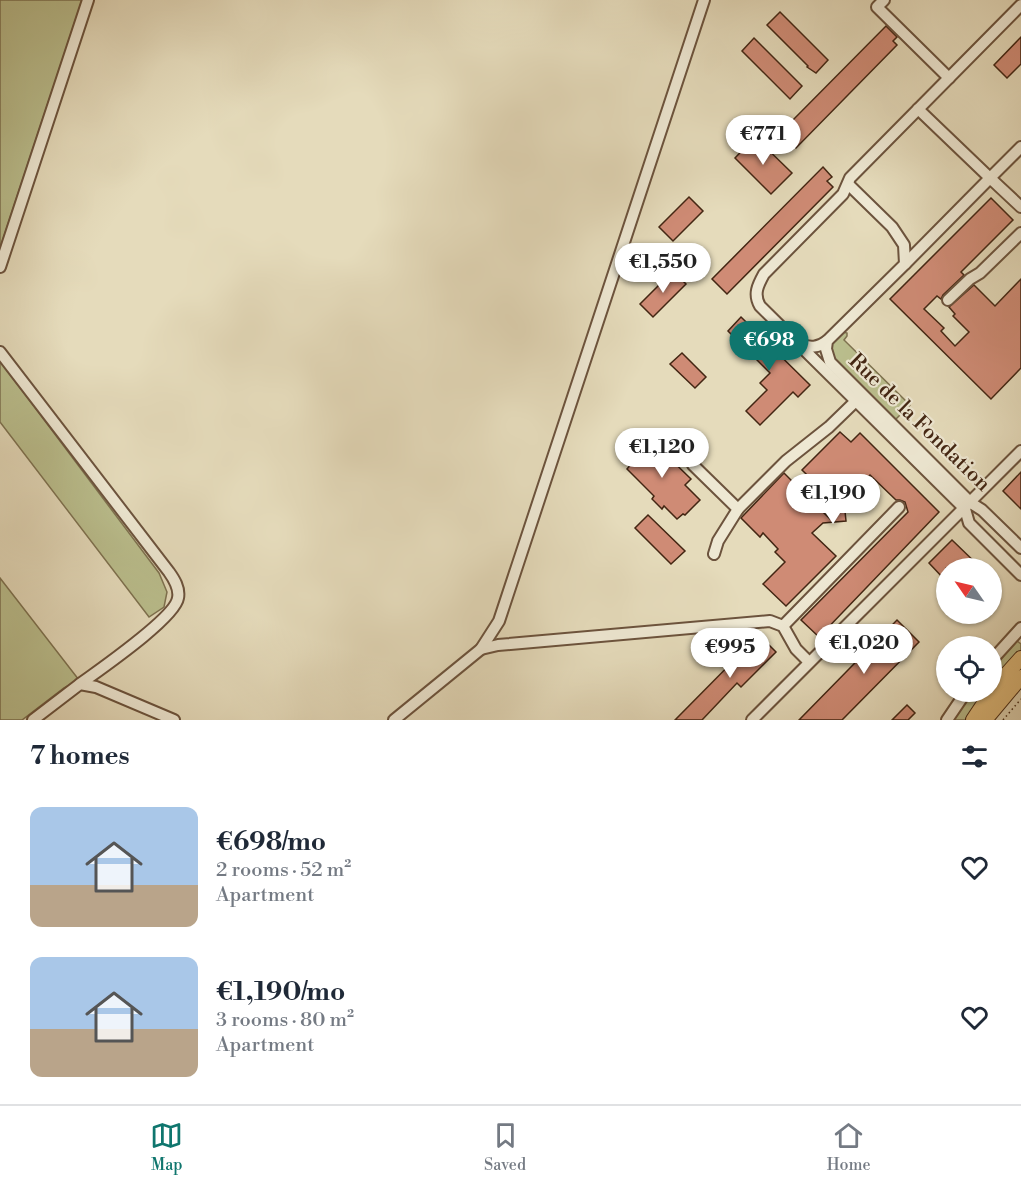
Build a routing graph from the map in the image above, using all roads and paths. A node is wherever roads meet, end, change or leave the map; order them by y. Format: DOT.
graph roads {
  1 [pos="88,0"];
  2 [pos="704,0"];
  3 [pos="884,0"];
  4 [pos="1021,5"];
  5 [pos="949,78"];
  6 [pos="918,109"];
  7 [pos="1021,147"];
  8 [pos="990,178"];
  9 [pos="848,184"];
  10 [pos="1021,207"];
  11 [pos="1021,233"];
  12 [pos="905,264"];
  13 [pos="0,267"];
  14 [pos="948,300"];
  15 [pos="827,341"];
  16 [pos="799,344"];
  17 [pos="0,352"];
  18 [pos="860,397"];
  19 [pos="1021,451"];
  20 [pos="689,453"];
  21 [pos="968,506"];
  22 [pos="899,507"];
  23 [pos="738,509"];
  24 [pos="1021,548"];
  25 [pos="714,554"];
  26 [pos="1021,574"];
  27 [pos="783,626"];
  28 [pos="1021,628"];
  29 [pos="481,649"];
  30 [pos="1002,649"];
  31 [pos="1021,658"];
  32 [pos="809,662"];
  33 [pos="1021,677"];
  34 [pos="80,684"];
  35 [pos="1021,699"];
  36 [pos="959,702"];
  37 [pos="33,720"];
  38 [pos="174,720"];
  39 [pos="394,720"];
  40 [pos="752,720"];
  41 [pos="947,720"];
  42 [pos="973,720"];
  43 [pos="985,720"];
  44 [pos="1003,720"];
  1 -- 13 [label="lane"];
  2 -- 29 [label="lane"];
  3 -- 5 [label="lane"];
  4 -- 5 [label="lane, Rue de la Fondation"];
  5 -- 6 [label="lane, Rue de la Fondation"];
  6 -- 8 [label="lane"];
  6 -- 9 [label="lane, Rue de la Fondation"];
  7 -- 8 [label="lane, Rue de la Fondation"];
  8 -- 10 [label="lane"];
  8 -- 12 [label="lane, Rue de la Fondation"];
  9 -- 12 [label="lane"];
  9 -- 16 [label="lane, Rue de la Fondation"];
  11 -- 14 [label="lane"];
  12 -- 15 [label="lane, Rue de la Fondation"];
  15 -- 16 [label="lane"];
  15 -- 18 [label="lane, Rue de la Fondation"];
  16 -- 18 [label="lane, Rue de la Fondation"];
  17 -- 34 [label="lane"];
  18 -- 21 [label="lane, Rue de la Fondation"];
  18 -- 23 [label="lane"];
  19 -- 21 [label="lane"];
  20 -- 23 [label="lane"];
  21 -- 24 [label="lane, Rue de la Fondation"];
  21 -- 26 [label="lane, Rue de la Fondation"];
  21 -- 32 [label="lane"];
  22 -- 27 [label="lane"];
  23 -- 25 [label="lane"];
  27 -- 29 [label="lane"];
  27 -- 32 [label="lane"];
  28 -- 30 [label="lane"];
  29 -- 39 [label="lane"];
  31 -- 42 [label="main road"];
  32 -- 40 [label="lane"];
  33 -- 43 [label="main road"];
  34 -- 37 [label="lane"];
  34 -- 38 [label="lane"];
  35 -- 44 [label="path"];
  36 -- 41 [label="lane"];
}
